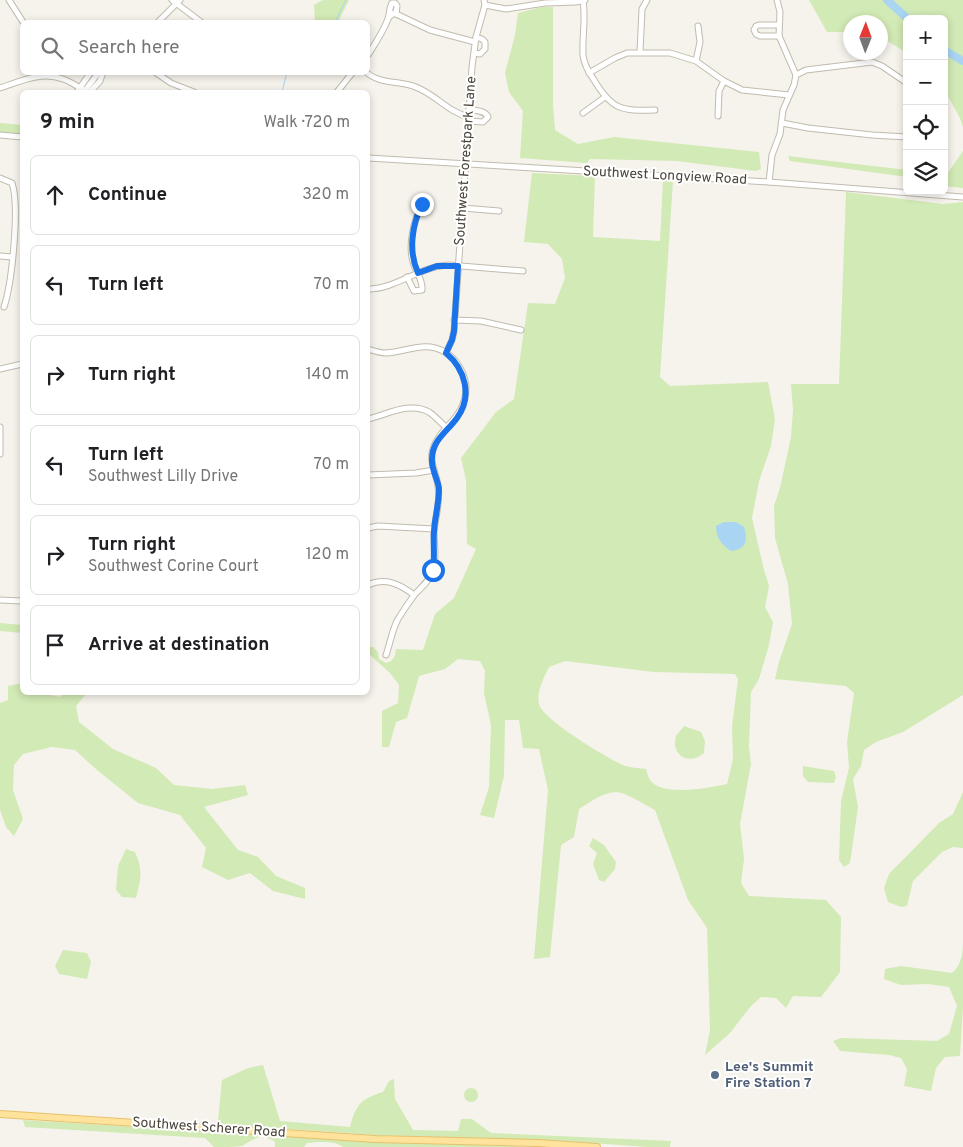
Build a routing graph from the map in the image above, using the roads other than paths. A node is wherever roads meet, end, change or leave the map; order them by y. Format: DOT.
graph roads {
  1 [pos="9,0"];
  2 [pos="647,0"];
  3 [pos="777,0"];
  4 [pos="176,1"];
  5 [pos="584,1"];
  6 [pos="484,3"];
  7 [pos="396,14"];
  8 [pos="389,17"];
  9 [pos="22,20"];
  10 [pos="160,20"];
  11 [pos="199,20"];
  12 [pos="778,25"];
  13 [pos="698,26"];
  14 [pos="779,36"];
  15 [pos="476,40"];
  16 [pos="370,52"];
  17 [pos="640,52"];
  18 [pos="474,53"];
  19 [pos="696,61"];
  20 [pos="589,73"];
  21 [pos="40,75"];
  22 [pos="47,75"];
  23 [pos="89,75"];
  24 [pos="97,75"];
  25 [pos="102,75"];
  26 [pos="159,75"];
  27 [pos="351,75"];
  28 [pos="370,75"];
  29 [pos="796,75"];
  30 [pos="724,81"];
  31 [pos="903,81"];
  32 [pos="0,88"];
  33 [pos="78,90"];
  34 [pos="88,90"];
  35 [pos="89,90"];
  36 [pos="189,90"];
  37 [pos="340,90"];
  38 [pos="789,95"];
  39 [pos="605,97"];
  40 [pos="469,109"];
  41 [pos="654,110"];
  42 [pos="583,113"];
  43 [pos="718,116"];
  44 [pos="469,119"];
  45 [pos="782,122"];
  46 [pos="0,135"];
  47 [pos="20,137"];
  48 [pos="903,137"];
  49 [pos="370,158"];
  50 [pos="466,164"];
  51 [pos="0,178"];
  52 [pos="769,182"];
  53 [pos="963,197"];
  54 [pos="422,204"];
  55 [pos="463,208"];
  56 [pos="499,211"];
  57 [pos="0,256"];
  58 [pos="12,257"];
  59 [pos="458,266"];
  60 [pos="523,271"];
  61 [pos="418,273"];
  62 [pos="407,278"];
  63 [pos="370,289"];
  64 [pos="4,307"];
  65 [pos="454,320"];
  66 [pos="521,330"];
  67 [pos="370,349"];
  68 [pos="446,353"];
  69 [pos="20,364"];
  70 [pos="0,369"];
  71 [pos="370,419"];
  72 [pos="0,428"];
  73 [pos="447,428"];
  74 [pos="0,454"];
  75 [pos="434,470"];
  76 [pos="370,475"];
  77 [pos="370,528"];
  78 [pos="434,530"];
  79 [pos="370,584"];
  80 [pos="414,595"];
  81 [pos="0,600"];
  82 [pos="20,601"];
  83 [pos="386,656"];
  84 [pos="0,1114"];
  85 [pos="597,1147"];
  1 -- 9 [label="street"];
  2 -- 17 [label="street"];
  3 -- 12 [label="street"];
  4 -- 10 [label="street"];
  4 -- 11 [label="street"];
  5 -- 6 [label="street"];
  5 -- 20 [label="street"];
  6 -- 15 [label="street, Southwest Forestpark Lane"];
  7 -- 8 [label="street"];
  7 -- 8 [label="street"];
  7 -- 15 [label="street"];
  8 -- 16 [label="street"];
  12 -- 14 [label="street"];
  12 -- 14 [label="street"];
  13 -- 19 [label="street"];
  14 -- 29 [label="street"];
  15 -- 18 [label="street, Southwest Forestpark Lane"];
  15 -- 18 [label="street"];
  17 -- 19 [label="street"];
  17 -- 20 [label="street"];
  18 -- 40 [label="street, Southwest Forestpark Lane"];
  19 -- 30 [label="street"];
  20 -- 39 [label="street"];
  21 -- 32 [label="street"];
  22 -- 33 [label="street"];
  23 -- 33 [label="street"];
  24 -- 34 [label="street"];
  25 -- 35 [label="street"];
  26 -- 36 [label="street"];
  27 -- 37 [label="street"];
  28 -- 44 [label="street"];
  29 -- 31 [label="street"];
  29 -- 38 [label="street"];
  30 -- 38 [label="street"];
  30 -- 43 [label="street"];
  38 -- 45 [label="street"];
  39 -- 41 [label="street"];
  39 -- 42 [label="street"];
  40 -- 44 [label="street, Southwest Forestpark Lane"];
  40 -- 44 [label="street"];
  44 -- 50 [label="street, Southwest Forestpark Lane"];
  45 -- 48 [label="street"];
  45 -- 52 [label="street"];
  46 -- 47 [label="street"];
  49 -- 50 [label="street, Southwest Longview Road"];
  50 -- 52 [label="street, Southwest Longview Road"];
  50 -- 55 [label="street, Southwest Forestpark Lane"];
  51 -- 58 [label="street"];
  52 -- 53 [label="street, Southwest Longview Road"];
  54 -- 61 [label="street"];
  55 -- 56 [label="street"];
  55 -- 59 [label="street, Southwest Forestpark Lane"];
  57 -- 58 [label="street"];
  58 -- 64 [label="street"];
  59 -- 60 [label="street"];
  59 -- 61 [label="street"];
  59 -- 65 [label="street, Southwest Forestpark Lane"];
  61 -- 62 [label="street"];
  61 -- 62 [label="street"];
  62 -- 63 [label="street"];
  65 -- 66 [label="street"];
  65 -- 68 [label="street, Southwest Forestpark Lane"];
  67 -- 68 [label="street"];
  68 -- 73 [label="street"];
  69 -- 70 [label="street"];
  71 -- 73 [label="street"];
  72 -- 74 [label="street"];
  73 -- 75 [label="street"];
  75 -- 76 [label="street"];
  75 -- 78 [label="street"];
  77 -- 78 [label="street"];
  78 -- 80 [label="street"];
  79 -- 80 [label="street"];
  80 -- 83 [label="street"];
  81 -- 82 [label="street"];
  84 -- 85 [label="main road, Southwest Scherer Road"];
}
